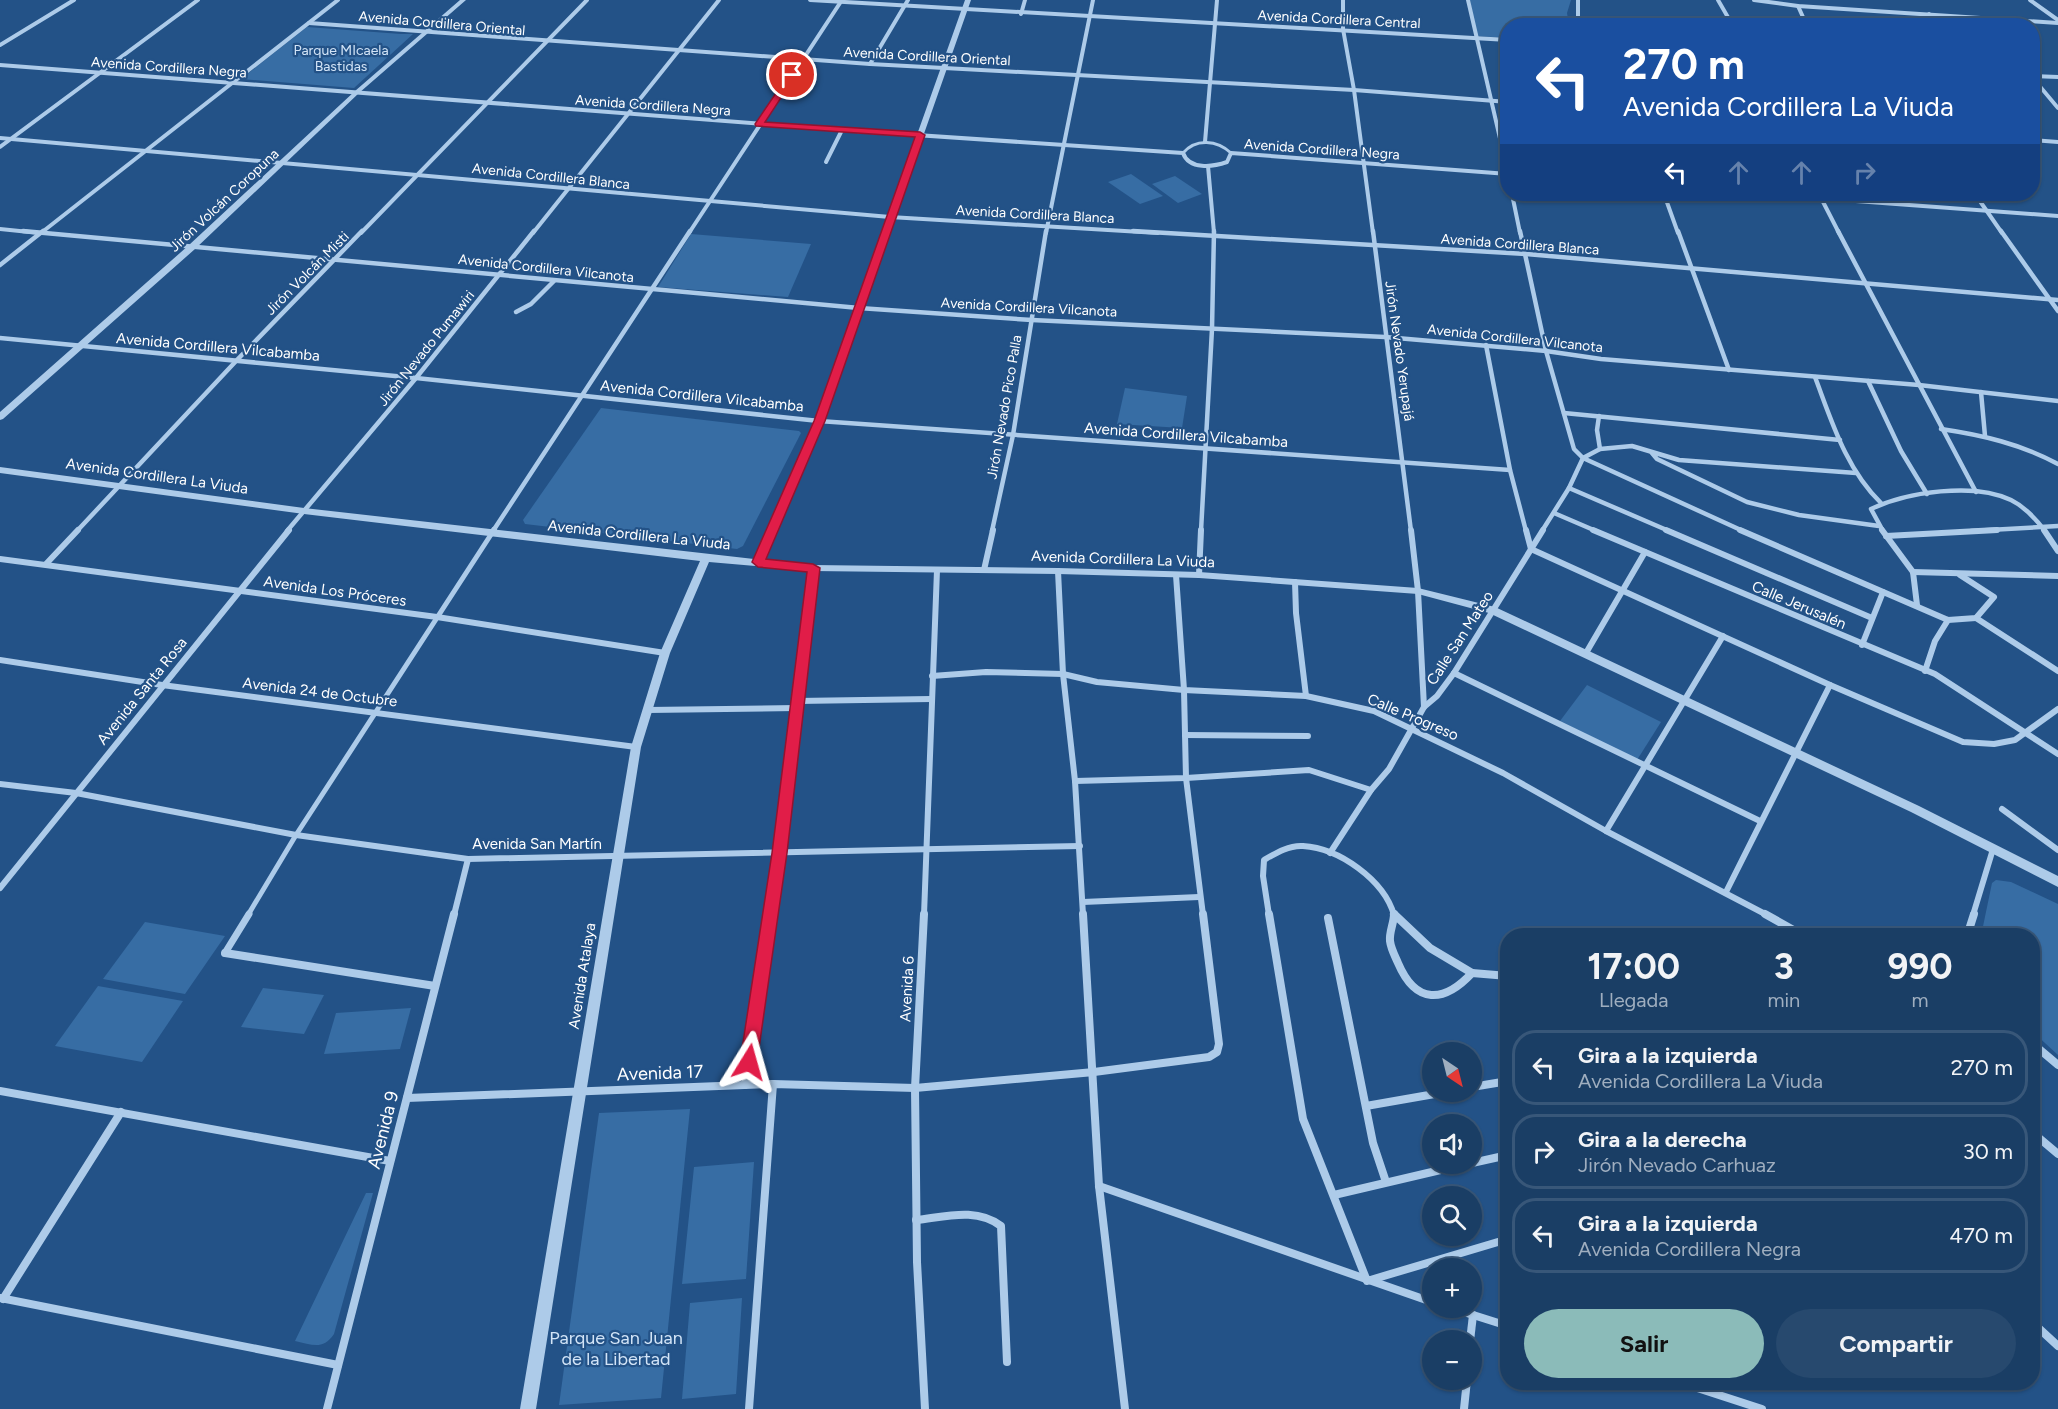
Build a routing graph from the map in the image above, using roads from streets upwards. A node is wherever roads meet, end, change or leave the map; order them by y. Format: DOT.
graph roads {
  1 [pos="74,0"];
  2 [pos="198,0"];
  3 [pos="338,0"];
  4 [pos="463,0"];
  5 [pos="587,0"];
  6 [pos="719,0"];
  7 [pos="810,0"];
  8 [pos="909,0"];
  9 [pos="968,0"];
  10 [pos="1025,0"];
  11 [pos="1093,0"];
  12 [pos="1217,0"];
  13 [pos="1343,0"];
  14 [pos="1468,0"];
  15 [pos="1578,0"];
  16 [pos="1718,0"];
  17 [pos="1754,0"];
  18 [pos="2030,0"];
  19 [pos="841,1"];
  20 [pos="1798,6"];
  21 [pos="905,7"];
  22 [pos="964,11"];
  23 [pos="1021,14"];
  24 [pos="1929,14"];
  25 [pos="1090,18"];
  26 [pos="1578,18"];
  27 [pos="1728,18"];
  28 [pos="1803,18"];
  29 [pos="1931,18"];
  30 [pos="1994,18"];
  31 [pos="2040,21"];
  32 [pos="1216,22"];
  33 [pos="2058,22"];
  34 [pos="309,23"];
  35 [pos="1343,29"];
  36 [pos="427,31"];
  37 [pos="1475,38"];
  38 [pos="1500,40"];
  39 [pos="548,42"];
  40 [pos="0,45"];
  41 [pos="679,51"];
  42 [pos="802,59"];
  43 [pos="870,64"];
  44 [pos="0,65"];
  45 [pos="944,68"];
  46 [pos="104,72"];
  47 [pos="1079,76"];
  48 [pos="2040,76"];
  49 [pos="2058,77"];
  50 [pos="233,82"];
  51 [pos="1209,82"];
  52 [pos="2040,86"];
  53 [pos="1354,90"];
  54 [pos="357,92"];
  55 [pos="1492,100"];
  56 [pos="1500,101"];
  57 [pos="487,103"];
  58 [pos="2058,108"];
  59 [pos="628,113"];
  60 [pos="759,124"];
  61 [pos="842,130"];
  62 [pos="920,135"];
  63 [pos="1500,137"];
  64 [pos="0,138"];
  65 [pos="12,139"];
  66 [pos="2040,141"];
  67 [pos="1205,142"];
  68 [pos="2058,142"];
  69 [pos="1063,145"];
  70 [pos="0,147"];
  71 [pos="145,151"];
  72 [pos="1183,153"];
  73 [pos="1231,153"];
  74 [pos="826,162"];
  75 [pos="1362,162"];
  76 [pos="281,163"];
  77 [pos="1208,166"];
  78 [pos="420,173"];
  79 [pos="1500,173"];
  80 [pos="568,188"];
  81 [pos="1514,201"];
  82 [pos="1667,201"];
  83 [pos="1823,201"];
  84 [pos="1875,201"];
  85 [pos="1980,201"];
  86 [pos="709,202"];
  87 [pos="1986,211"];
  88 [pos="2058,216"];
  89 [pos="890,217"];
  90 [pos="1047,226"];
  91 [pos="0,228"];
  92 [pos="41,232"];
  93 [pos="1214,235"];
  94 [pos="1375,245"];
  95 [pos="192,247"];
  96 [pos="1526,254"];
  97 [pos="338,259"];
  98 [pos="0,265"];
  99 [pos="1692,269"];
  100 [pos="498,276"];
  101 [pos="554,281"];
  102 [pos="1867,284"];
  103 [pos="651,290"];
  104 [pos="2050,299"];
  105 [pos="2058,300"];
  106 [pos="859,308"];
  107 [pos="2058,311"];
  108 [pos="516,312"];
  109 [pos="1032,320"];
  110 [pos="1212,329"];
  111 [pos="1385,337"];
  112 [pos="0,338"];
  113 [pos="81,345"];
  114 [pos="1486,345"];
  115 [pos="1546,351"];
  116 [pos="237,360"];
  117 [pos="1729,370"];
  118 [pos="1815,377"];
  119 [pos="416,378"];
  120 [pos="1868,381"];
  121 [pos="1919,385"];
  122 [pos="1981,392"];
  123 [pos="584,396"];
  124 [pos="2058,401"];
  125 [pos="1564,413"];
  126 [pos="0,417"];
  127 [pos="1599,417"];
  128 [pos="819,421"];
  129 [pos="1941,429"];
  130 [pos="1013,435"];
  131 [pos="1985,436"];
  132 [pos="1840,440"];
  133 [pos="1206,447"];
  134 [pos="1600,449"];
  135 [pos="1651,453"];
  136 [pos="1583,458"];
  137 [pos="1403,462"];
  138 [pos="2057,462"];
  139 [pos="0,470"];
  140 [pos="1510,470"];
  141 [pos="1856,473"];
  142 [pos="117,485"];
  143 [pos="1569,488"];
  144 [pos="1976,492"];
  145 [pos="1927,494"];
  146 [pos="1881,503"];
  147 [pos="304,511"];
  148 [pos="1554,513"];
  149 [pos="1879,526"];
  150 [pos="2058,526"];
  151 [pos="2044,527"];
  152 [pos="492,533"];
  153 [pos="1886,536"];
  154 [pos="1532,549"];
  155 [pos="2058,550"];
  156 [pos="1645,552"];
  157 [pos="706,558"];
  158 [pos="0,559"];
  159 [pos="758,562"];
  160 [pos="46,564"];
  161 [pos="813,568"];
  162 [pos="937,570"];
  163 [pos="984,570"];
  164 [pos="1058,571"];
  165 [pos="1913,572"];
  166 [pos="1176,575"];
  167 [pos="1199,575"];
  168 [pos="1959,575"];
  169 [pos="2058,576"];
  170 [pos="1295,582"];
  171 [pos="238,590"];
  172 [pos="1418,591"];
  173 [pos="1624,592"];
  174 [pos="1883,592"];
  175 [pos="1917,605"];
  176 [pos="1492,610"];
  177 [pos="437,617"];
  178 [pos="1872,618"];
  179 [pos="1976,618"];
  180 [pos="1948,620"];
  181 [pos="1723,636"];
  182 [pos="1862,645"];
  183 [pos="665,653"];
  184 [pos="1586,653"];
  185 [pos="0,660"];
  186 [pos="1925,671"];
  187 [pos="2058,671"];
  188 [pos="1063,674"];
  189 [pos="1454,674"];
  190 [pos="932,676"];
  191 [pos="162,685"];
  192 [pos="1830,685"];
  193 [pos="1184,690"];
  194 [pos="1306,696"];
  195 [pos="931,699"];
  196 [pos="1686,702"];
  197 [pos="797,705"];
  198 [pos="1424,707"];
  199 [pos="2058,709"];
  200 [pos="648,710"];
  201 [pos="377,712"];
  202 [pos="1412,728"];
  203 [pos="2028,733"];
  204 [pos="1185,735"];
  205 [pos="1308,736"];
  206 [pos="636,747"];
  207 [pos="1797,754"];
  208 [pos="2058,754"];
  209 [pos="1645,766"];
  210 [pos="1186,778"];
  211 [pos="1076,781"];
  212 [pos="0,784"];
  213 [pos="1371,790"];
  214 [pos="76,793"];
  215 [pos="2002,809"];
  216 [pos="1760,821"];
  217 [pos="1606,831"];
  218 [pos="296,836"];
  219 [pos="1080,846"];
  220 [pos="928,849"];
  221 [pos="1993,849"];
  222 [pos="2058,850"];
  223 [pos="779,853"];
  224 [pos="1330,854"];
  225 [pos="618,857"];
  226 [pos="468,859"];
  227 [pos="2058,882"];
  228 [pos="0,888"];
  229 [pos="1726,892"];
  230 [pos="1199,897"];
  231 [pos="1083,903"];
  232 [pos="1394,914"];
  233 [pos="1328,918"];
  234 [pos="1790,928"];
  235 [pos="1969,928"];
  236 [pos="225,953"];
  237 [pos="1472,973"];
  238 [pos="1500,975"];
  239 [pos="435,986"];
  240 [pos="2040,1050"];
  241 [pos="2058,1065"];
  242 [pos="1094,1072"];
  243 [pos="1500,1082"];
  244 [pos="773,1084"];
  245 [pos="745,1085"];
  246 [pos="1482,1085"];
  247 [pos="915,1088"];
  248 [pos="0,1091"];
  249 [pos="580,1091"];
  250 [pos="1422,1096"];
  251 [pos="406,1098"];
  252 [pos="1366,1106"];
  253 [pos="121,1112"];
  254 [pos="2040,1139"];
  255 [pos="2058,1154"];
  256 [pos="1500,1157"];
  257 [pos="390,1161"];
  258 [pos="1482,1161"];
  259 [pos="1422,1174"];
  260 [pos="1386,1182"];
  261 [pos="1099,1186"];
  262 [pos="1334,1195"];
  263 [pos="916,1220"];
  264 [pos="1500,1241"];
  265 [pos="1367,1281"];
  266 [pos="1,1299"];
  267 [pos="1422,1299"];
  268 [pos="1482,1318"];
  269 [pos="1500,1323"];
  270 [pos="2040,1329"];
  271 [pos="2058,1346"];
  272 [pos="1007,1362"];
  273 [pos="339,1365"];
  274 [pos="1466,1390"];
  275 [pos="1704,1390"];
  276 [pos="327,1409"];
  277 [pos="528,1409"];
  278 [pos="749,1409"];
  279 [pos="926,1409"];
  280 [pos="1125,1409"];
  281 [pos="1464,1409"];
  282 [pos="1762,1409"];
  1 -- 40 [label="street"];
  2 -- 46 [label="street"];
  3 -- 34 [label="street"];
  4 -- 36 [label="street, Jirón Volcán Coropuna"];
  5 -- 39 [label="street, Jirón Volcán Misti"];
  6 -- 41 [label="street, Jirón Nevado Pumawiri"];
  7 -- 19 [label="street, Avenida Cordillera Central"];
  8 -- 21 [label="street"];
  9 -- 22 [label="street"];
  10 -- 23 [label="street"];
  11 -- 25 [label="street, Jirón Nevado Pico Palla"];
  12 -- 32 [label="street"];
  13 -- 35 [label="street, Jirón Nevado Yerupajá"];
  14 -- 37 [label="street"];
  15 -- 26 [label="street"];
  16 -- 27 [label="street"];
  17 -- 20 [label="street"];
  18 -- 33 [label="street"];
  19 -- 21 [label="street, Avenida Cordillera Central"];
  19 -- 42 [label="street"];
  20 -- 24 [label="street"];
  20 -- 28 [label="street"];
  21 -- 22 [label="street, Avenida Cordillera Central"];
  21 -- 43 [label="street"];
  22 -- 23 [label="street, Avenida Cordillera Central"];
  22 -- 45 [label="street"];
  23 -- 25 [label="street, Avenida Cordillera Central"];
  24 -- 29 [label="street"];
  24 -- 30 [label="street"];
  25 -- 32 [label="street, Avenida Cordillera Central"];
  25 -- 47 [label="street, Jirón Nevado Pico Palla"];
  31 -- 33 [label="street"];
  32 -- 35 [label="street, Avenida Cordillera Central"];
  32 -- 51 [label="street"];
  34 -- 36 [label="street, Avenida Cordillera Oriental"];
  34 -- 50 [label="street"];
  35 -- 37 [label="street, Avenida Cordillera Central"];
  35 -- 53 [label="street, Jirón Nevado Yerupajá"];
  36 -- 39 [label="street, Avenida Cordillera Oriental"];
  36 -- 54 [label="street, Jirón Volcán Coropuna"];
  37 -- 38 [label="street, Avenida Cordillera Central"];
  37 -- 55 [label="street"];
  39 -- 41 [label="street, Avenida Cordillera Oriental"];
  39 -- 57 [label="street, Jirón Volcán Misti"];
  41 -- 42 [label="street, Avenida Cordillera Oriental"];
  41 -- 59 [label="street, Jirón Nevado Pumawiri"];
  42 -- 43 [label="street, Avenida Cordillera Oriental"];
  42 -- 60 [label="street"];
  43 -- 45 [label="street, Avenida Cordillera Oriental"];
  44 -- 46 [label="street, Avenida Cordillera Negra"];
  45 -- 47 [label="street, Avenida Cordillera Oriental"];
  45 -- 62 [label="street"];
  46 -- 50 [label="street, Avenida Cordillera Negra"];
  46 -- 65 [label="street"];
  47 -- 51 [label="street, Avenida Cordillera Oriental"];
  47 -- 69 [label="street, Jirón Nevado Pico Palla"];
  48 -- 49 [label="street"];
  50 -- 54 [label="street, Avenida Cordillera Negra"];
  50 -- 71 [label="street"];
  51 -- 53 [label="street, Avenida Cordillera Oriental"];
  51 -- 67 [label="street"];
  52 -- 58 [label="street"];
  53 -- 55 [label="street, Avenida Cordillera Oriental"];
  53 -- 75 [label="street, Jirón Nevado Yerupajá"];
  54 -- 57 [label="street, Avenida Cordillera Negra"];
  54 -- 76 [label="street, Jirón Volcán Coropuna"];
  55 -- 56 [label="street, Avenida Cordillera Oriental"];
  55 -- 63 [label="street"];
  57 -- 59 [label="street, Avenida Cordillera Negra"];
  57 -- 78 [label="street, Jirón Volcán Misti"];
  59 -- 60 [label="street, Avenida Cordillera Negra"];
  59 -- 80 [label="street, Jirón Nevado Pumawiri"];
  60 -- 61 [label="street, Avenida Cordillera Negra"];
  60 -- 86 [label="street"];
  61 -- 62 [label="street, Avenida Cordillera Negra"];
  61 -- 74 [label="street"];
  62 -- 69 [label="street, Avenida Cordillera Negra"];
  62 -- 89 [label="street"];
  64 -- 65 [label="street, Avenida Cordillera Blanca"];
  65 -- 70 [label="street"];
  65 -- 71 [label="street, Avenida Cordillera Blanca"];
  66 -- 68 [label="street"];
  67 -- 72 [label="street"];
  67 -- 73 [label="street"];
  69 -- 72 [label="street, Avenida Cordillera Negra"];
  69 -- 90 [label="street, Jirón Nevado Pico Palla"];
  71 -- 76 [label="street, Avenida Cordillera Blanca"];
  71 -- 92 [label="street"];
  72 -- 77 [label="street, Avenida Cordillera Negra"];
  73 -- 75 [label="street, Avenida Cordillera Negra"];
  73 -- 77 [label="street, Avenida Cordillera Negra"];
  75 -- 79 [label="street, Avenida Cordillera Negra"];
  75 -- 94 [label="street, Jirón Nevado Yerupajá"];
  76 -- 78 [label="street, Avenida Cordillera Blanca"];
  76 -- 95 [label="street, Jirón Volcán Coropuna"];
  77 -- 93 [label="street"];
  78 -- 80 [label="street, Avenida Cordillera Blanca"];
  78 -- 97 [label="street, Jirón Volcán Misti"];
  80 -- 86 [label="street, Avenida Cordillera Blanca"];
  80 -- 100 [label="street, Jirón Nevado Pumawiri"];
  81 -- 96 [label="street"];
  82 -- 99 [label="street"];
  83 -- 102 [label="street"];
  84 -- 87 [label="street"];
  85 -- 87 [label="street"];
  86 -- 89 [label="street, Avenida Cordillera Blanca"];
  86 -- 103 [label="street"];
  87 -- 88 [label="street"];
  87 -- 104 [label="street"];
  89 -- 90 [label="street, Avenida Cordillera Blanca"];
  89 -- 106 [label="street"];
  90 -- 93 [label="street, Avenida Cordillera Blanca"];
  90 -- 109 [label="street, Jirón Nevado Pico Palla"];
  91 -- 92 [label="street, Avenida Cordillera Vilcanota"];
  92 -- 95 [label="street, Avenida Cordillera Vilcanota"];
  92 -- 98 [label="street"];
  93 -- 94 [label="street, Avenida Cordillera Blanca"];
  93 -- 110 [label="street"];
  94 -- 96 [label="street, Avenida Cordillera Blanca"];
  94 -- 111 [label="street, Jirón Nevado Yerupajá"];
  95 -- 97 [label="street, Avenida Cordillera Vilcanota"];
  95 -- 113 [label="street, Jirón Volcán Coropuna"];
  96 -- 99 [label="street, Avenida Cordillera Blanca"];
  96 -- 115 [label="street"];
  97 -- 100 [label="street, Avenida Cordillera Vilcanota"];
  97 -- 116 [label="street, Jirón Volcán Misti"];
  99 -- 102 [label="street, Avenida Cordillera Blanca"];
  99 -- 117 [label="street"];
  100 -- 101 [label="street, Avenida Cordillera Vilcanota"];
  100 -- 119 [label="street, Jirón Nevado Pumawiri"];
  101 -- 103 [label="street, Avenida Cordillera Vilcanota"];
  101 -- 108 [label="street"];
  102 -- 104 [label="street, Avenida Cordillera Blanca"];
  102 -- 121 [label="street"];
  103 -- 106 [label="street, Avenida Cordillera Vilcanota"];
  103 -- 123 [label="street"];
  104 -- 105 [label="street, Avenida Cordillera Blanca"];
  104 -- 107 [label="street"];
  106 -- 109 [label="street, Avenida Cordillera Vilcanota"];
  106 -- 128 [label="street"];
  109 -- 110 [label="street, Avenida Cordillera Vilcanota"];
  109 -- 130 [label="street, Jirón Nevado Pico Palla"];
  110 -- 111 [label="street, Avenida Cordillera Vilcanota"];
  110 -- 133 [label="street"];
  111 -- 114 [label="street, Avenida Cordillera Vilcanota"];
  111 -- 137 [label="street, Jirón Nevado Yerupajá"];
  112 -- 113 [label="street, Avenida Cordillera Vilcabamba"];
  113 -- 116 [label="street, Avenida Cordillera Vilcabamba"];
  113 -- 126 [label="street, Jirón Volcán Coropuna"];
  114 -- 115 [label="street, Avenida Cordillera Vilcanota"];
  114 -- 140 [label="street"];
  115 -- 117 [label="street, Avenida Cordillera Vilcanota"];
  115 -- 125 [label="street"];
  116 -- 119 [label="street, Avenida Cordillera Vilcabamba"];
  116 -- 142 [label="street, Jirón Volcán Misti"];
  117 -- 118 [label="street, Avenida Cordillera Vilcanota"];
  118 -- 120 [label="street, Avenida Cordillera Vilcanota"];
  118 -- 132 [label="street"];
  119 -- 123 [label="street, Avenida Cordillera Vilcabamba"];
  119 -- 147 [label="street, Jirón Nevado Pumawiri"];
  120 -- 121 [label="street, Avenida Cordillera Vilcanota"];
  120 -- 145 [label="street"];
  121 -- 122 [label="street, Avenida Cordillera Vilcanota"];
  121 -- 129 [label="street"];
  122 -- 124 [label="street, Avenida Cordillera Vilcanota"];
  122 -- 131 [label="street"];
  123 -- 128 [label="street, Avenida Cordillera Vilcabamba"];
  123 -- 152 [label="street"];
  125 -- 127 [label="street"];
  125 -- 136 [label="street"];
  127 -- 132 [label="street"];
  127 -- 134 [label="street"];
  128 -- 130 [label="street, Avenida Cordillera Vilcabamba"];
  128 -- 159 [label="street"];
  129 -- 131 [label="street"];
  129 -- 144 [label="street"];
  130 -- 133 [label="street, Avenida Cordillera Vilcabamba"];
  130 -- 163 [label="street, Jirón Nevado Pico Palla"];
  131 -- 138 [label="street"];
  132 -- 141 [label="street"];
  133 -- 137 [label="street, Avenida Cordillera Vilcabamba"];
  133 -- 167 [label="street"];
  134 -- 135 [label="street"];
  134 -- 136 [label="street"];
  135 -- 141 [label="street"];
  135 -- 149 [label="street"];
  136 -- 143 [label="street, Calle San Mateo"];
  136 -- 174 [label="street"];
  137 -- 140 [label="street, Avenida Cordillera Vilcabamba"];
  137 -- 172 [label="street, Jirón Nevado Yerupajá"];
  139 -- 142 [label="street, Avenida Cordillera La Viuda"];
  140 -- 154 [label="street"];
  141 -- 146 [label="street"];
  142 -- 147 [label="street, Avenida Cordillera La Viuda"];
  142 -- 160 [label="street, Jirón Volcán Misti"];
  143 -- 148 [label="street, Calle San Mateo"];
  143 -- 178 [label="street"];
  144 -- 145 [label="street"];
  144 -- 151 [label="street"];
  145 -- 146 [label="street"];
  146 -- 149 [label="street"];
  147 -- 152 [label="street, Avenida Cordillera La Viuda"];
  147 -- 171 [label="street, Avenida Santa Rosa"];
  148 -- 154 [label="street, Calle San Mateo"];
  148 -- 156 [label="street, Calle Jerusalén"];
  149 -- 153 [label="street"];
  150 -- 151 [label="street"];
  151 -- 153 [label="street"];
  151 -- 155 [label="street"];
  152 -- 157 [label="street, Avenida Cordillera La Viuda"];
  152 -- 177 [label="street"];
  153 -- 165 [label="street"];
  154 -- 173 [label="street"];
  154 -- 176 [label="street, Calle San Mateo"];
  156 -- 173 [label="street"];
  156 -- 182 [label="street, Calle Jerusalén"];
  157 -- 159 [label="street, Avenida Cordillera La Viuda"];
  157 -- 183 [label="street, Avenida Atalaya"];
  158 -- 160 [label="street, Avenida Los Próceres"];
  159 -- 161 [label="street, Avenida Cordillera La Viuda"];
  160 -- 171 [label="street, Avenida Los Próceres"];
  161 -- 162 [label="street, Avenida Cordillera La Viuda"];
  161 -- 197 [label="street"];
  162 -- 163 [label="street, Avenida Cordillera La Viuda"];
  162 -- 190 [label="street, Avenida 6"];
  163 -- 164 [label="street, Avenida Cordillera La Viuda"];
  164 -- 166 [label="street, Avenida Cordillera La Viuda"];
  164 -- 188 [label="street"];
  165 -- 168 [label="street"];
  165 -- 175 [label="street"];
  166 -- 167 [label="street, Avenida Cordillera La Viuda"];
  166 -- 193 [label="street"];
  167 -- 170 [label="street, Avenida Cordillera La Viuda"];
  168 -- 169 [label="street"];
  168 -- 179 [label="street"];
  170 -- 172 [label="street, Avenida Cordillera La Viuda"];
  170 -- 194 [label="street"];
  171 -- 177 [label="street, Avenida Los Próceres"];
  171 -- 191 [label="street, Avenida Santa Rosa"];
  172 -- 176 [label="street, Avenida Cordillera La Viuda"];
  172 -- 198 [label="street, Jirón Nevado Yerupajá"];
  173 -- 181 [label="street"];
  173 -- 184 [label="street"];
  174 -- 175 [label="street"];
  174 -- 178 [label="street"];
  175 -- 180 [label="street"];
  176 -- 184 [label="street, Avenida Cordillera La Viuda"];
  176 -- 189 [label="street, Calle San Mateo"];
  177 -- 183 [label="street, Avenida Los Próceres"];
  177 -- 201 [label="street"];
  178 -- 182 [label="street"];
  179 -- 180 [label="street"];
  179 -- 187 [label="street"];
  180 -- 186 [label="street"];
  181 -- 192 [label="street"];
  181 -- 196 [label="street"];
  182 -- 186 [label="street, Calle Jerusalén"];
  183 -- 200 [label="street, Avenida Atalaya"];
  184 -- 196 [label="street, Avenida Cordillera La Viuda"];
  185 -- 191 [label="street, Avenida 24 de Octubre"];
  186 -- 203 [label="street, Calle Jerusalén"];
  188 -- 190 [label="street, Calle Progreso"];
  188 -- 193 [label="street, Calle Progreso"];
  188 -- 211 [label="street"];
  189 -- 198 [label="street, Calle San Mateo"];
  189 -- 209 [label="street"];
  190 -- 195 [label="street, Avenida 6"];
  191 -- 201 [label="street, Avenida 24 de Octubre"];
  191 -- 214 [label="street, Avenida Santa Rosa"];
  192 -- 203 [label="street"];
  192 -- 207 [label="street"];
  193 -- 194 [label="street, Calle Progreso"];
  193 -- 204 [label="street"];
  194 -- 202 [label="street, Calle Progreso"];
  195 -- 197 [label="street"];
  195 -- 220 [label="street, Avenida 6"];
  196 -- 207 [label="street, Avenida Cordillera La Viuda"];
  196 -- 209 [label="street"];
  197 -- 200 [label="street"];
  197 -- 223 [label="street"];
  198 -- 202 [label="street, Calle San Mateo"];
  199 -- 203 [label="street"];
  200 -- 206 [label="street, Avenida Atalaya"];
  201 -- 206 [label="street, Avenida 24 de Octubre"];
  201 -- 218 [label="street"];
  202 -- 213 [label="street, Calle San Mateo"];
  202 -- 217 [label="street, Calle Progreso"];
  203 -- 208 [label="street, Calle Jerusalén"];
  204 -- 205 [label="street"];
  204 -- 210 [label="street"];
  206 -- 225 [label="street, Avenida Atalaya"];
  207 -- 216 [label="street"];
  207 -- 221 [label="street, Avenida Cordillera La Viuda"];
  209 -- 216 [label="street"];
  209 -- 217 [label="street"];
  210 -- 211 [label="street"];
  210 -- 213 [label="street"];
  210 -- 230 [label="street"];
  211 -- 219 [label="street"];
  212 -- 214 [label="street, Avenida San Martín"];
  213 -- 224 [label="street, Calle San Mateo"];
  214 -- 218 [label="street, Avenida San Martín"];
  214 -- 228 [label="street, Avenida Santa Rosa"];
  215 -- 222 [label="street"];
  216 -- 229 [label="street"];
  217 -- 229 [label="street, Calle Progreso"];
  218 -- 226 [label="street, Avenida San Martín"];
  218 -- 236 [label="street"];
  219 -- 220 [label="street, Avenida San Martín"];
  219 -- 231 [label="street"];
  220 -- 223 [label="street, Avenida San Martín"];
  220 -- 247 [label="street, Avenida 6"];
  221 -- 227 [label="street, Avenida Cordillera La Viuda"];
  221 -- 235 [label="street"];
  223 -- 225 [label="street, Avenida San Martín"];
  223 -- 245 [label="street"];
  224 -- 232 [label="street"];
  224 -- 262 [label="street"];
  225 -- 226 [label="street, Avenida San Martín"];
  225 -- 249 [label="street, Avenida Atalaya"];
  226 -- 239 [label="street, Avenida 9"];
  229 -- 234 [label="street, Calle Progreso"];
  230 -- 231 [label="street"];
  230 -- 242 [label="street, Avenida 17"];
  231 -- 242 [label="street"];
  232 -- 237 [label="street"];
  232 -- 237 [label="street"];
  233 -- 252 [label="street"];
  236 -- 239 [label="street"];
  237 -- 238 [label="street"];
  239 -- 251 [label="street, Avenida 9"];
  240 -- 241 [label="street"];
  242 -- 247 [label="street, Avenida 17"];
  242 -- 261 [label="street"];
  243 -- 246 [label="street"];
  244 -- 245 [label="street, Avenida 17"];
  244 -- 247 [label="street, Avenida 17"];
  244 -- 278 [label="street"];
  245 -- 249 [label="street, Avenida 17"];
  247 -- 263 [label="street, Avenida 6"];
  248 -- 253 [label="street"];
  249 -- 251 [label="street, Avenida 17"];
  249 -- 277 [label="street, Avenida Atalaya"];
  250 -- 252 [label="street"];
  251 -- 257 [label="street, Avenida 9"];
  252 -- 260 [label="street"];
  253 -- 257 [label="street"];
  253 -- 266 [label="street"];
  254 -- 255 [label="street"];
  256 -- 258 [label="street"];
  257 -- 273 [label="street, Avenida 9"];
  259 -- 260 [label="street"];
  260 -- 262 [label="street"];
  261 -- 265 [label="street"];
  261 -- 280 [label="street"];
  262 -- 265 [label="street"];
  263 -- 272 [label="street"];
  263 -- 279 [label="street, Avenida 6"];
  264 -- 265 [label="street"];
  265 -- 267 [label="street"];
  266 -- 273 [label="street"];
  268 -- 269 [label="street"];
  270 -- 271 [label="street"];
  273 -- 276 [label="street, Avenida 9"];
  274 -- 281 [label="street"];
  275 -- 282 [label="street"];
}
